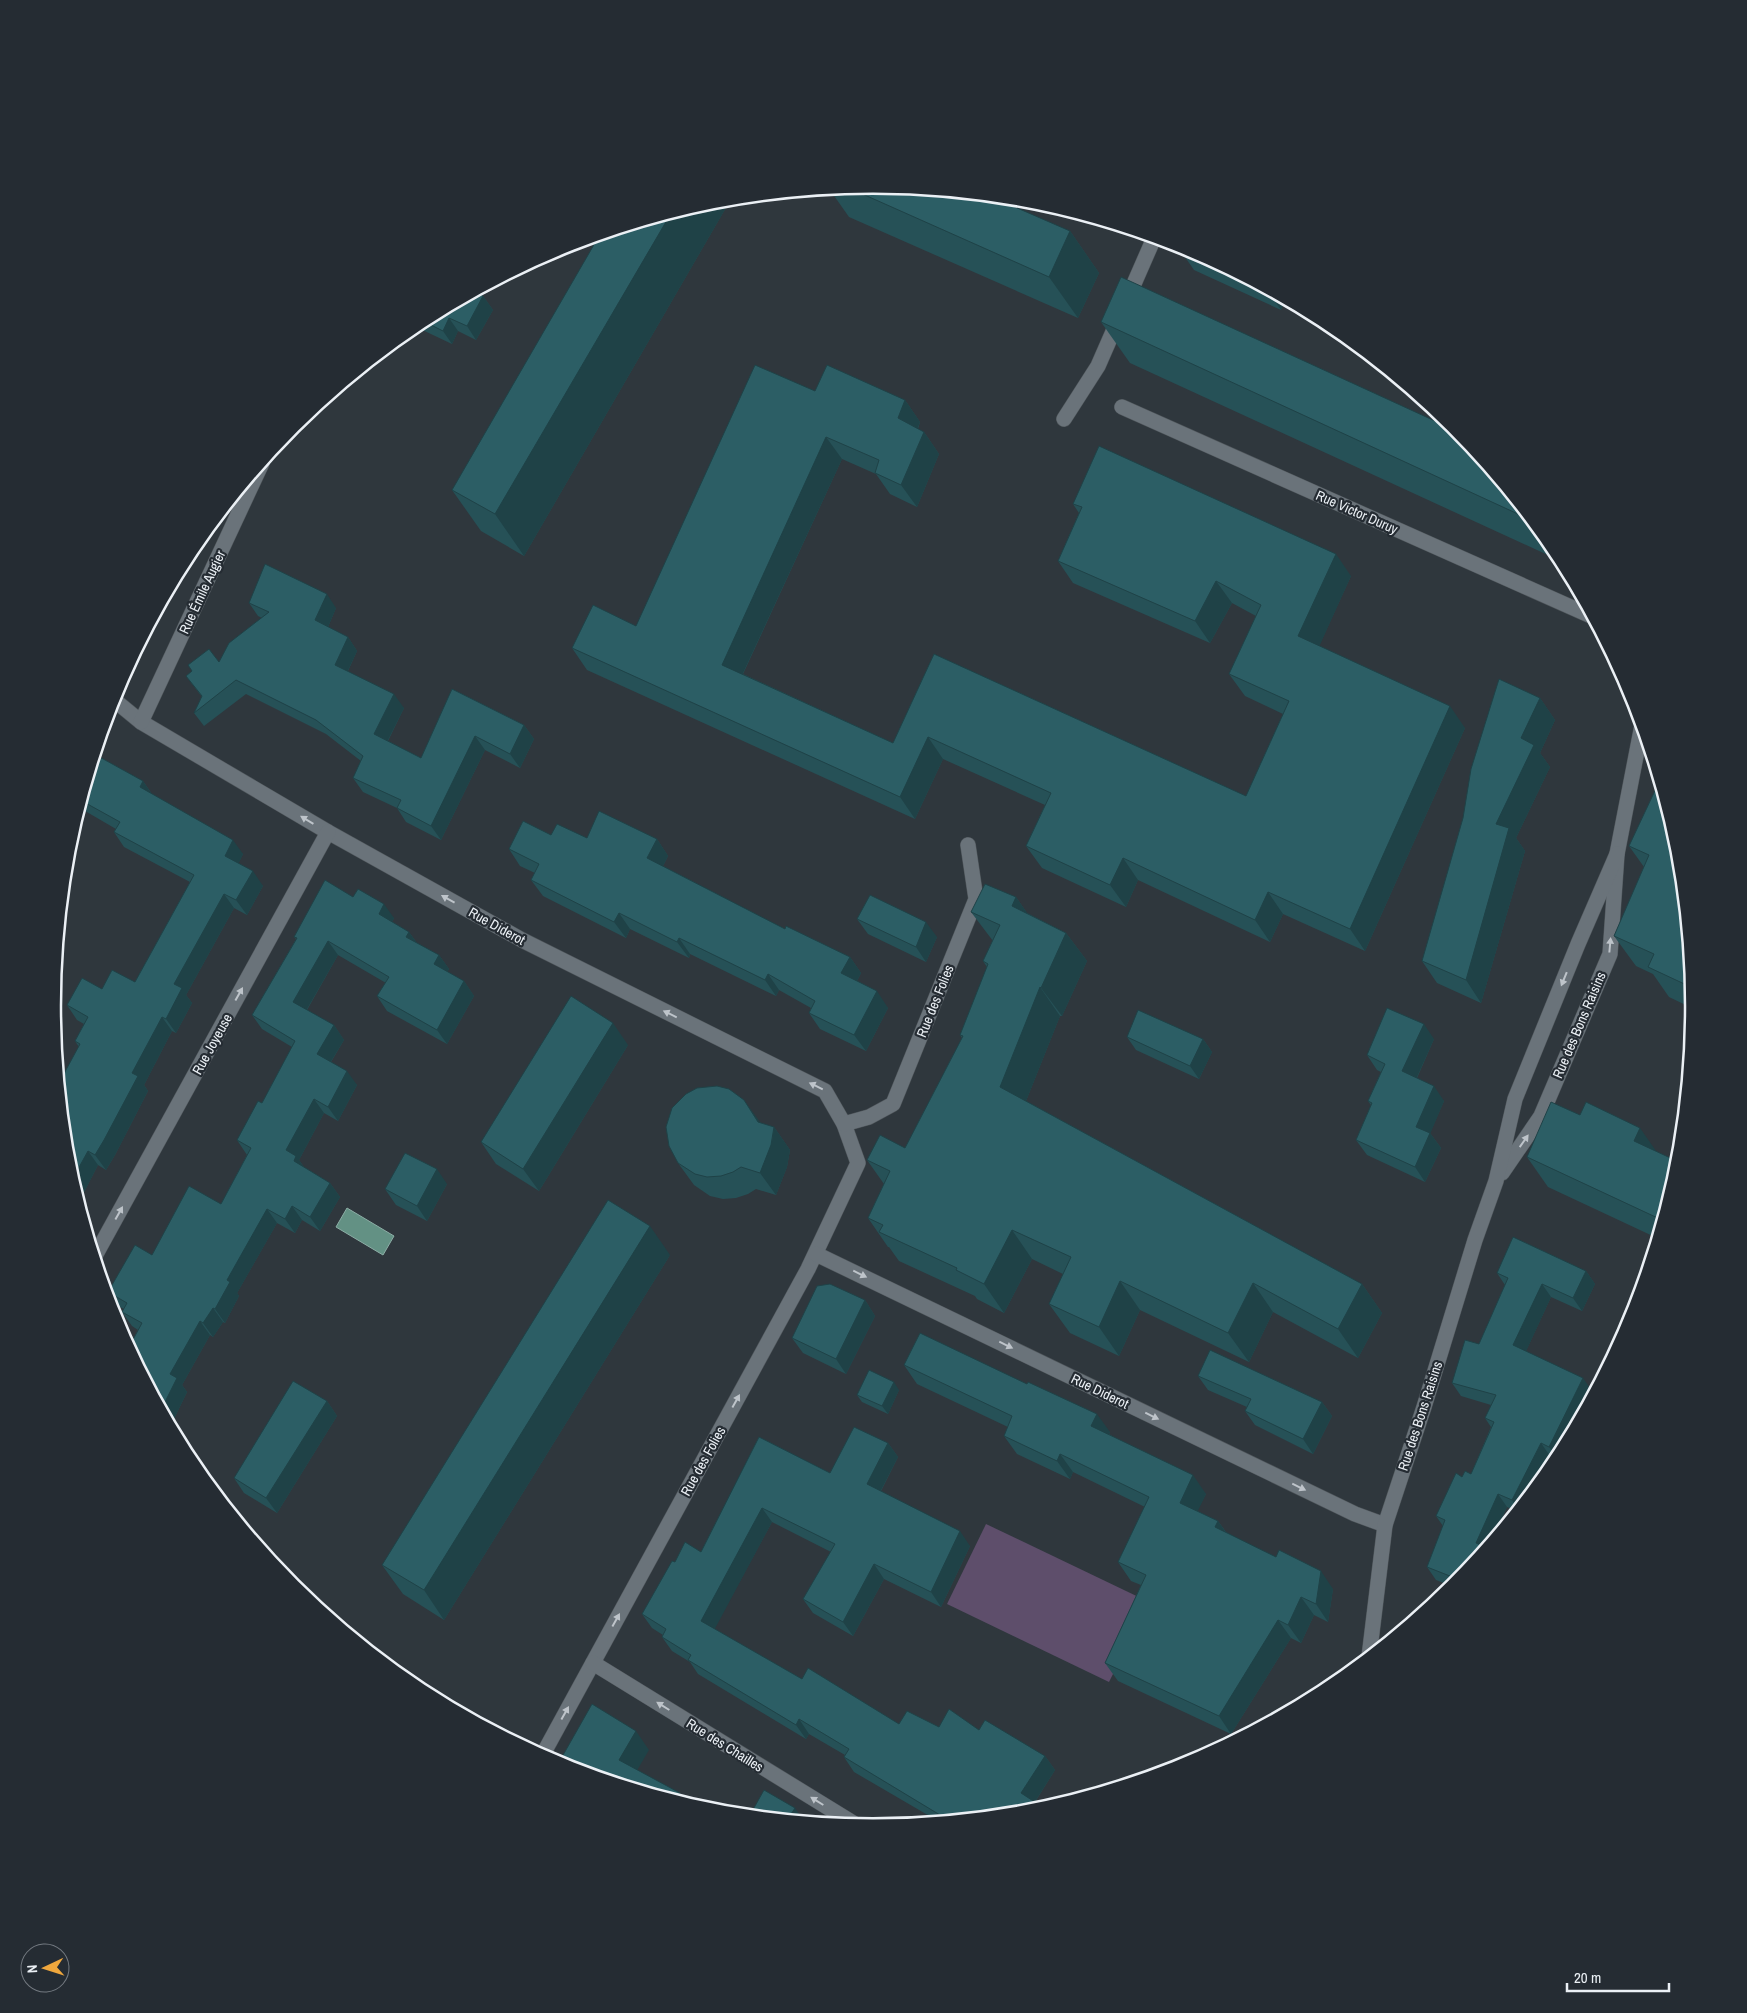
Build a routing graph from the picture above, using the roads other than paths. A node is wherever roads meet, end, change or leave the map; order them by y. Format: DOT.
graph roads {
  1 [pos="1152,243"];
  2 [pos="1122,407"];
  3 [pos="1064,419"];
  4 [pos="252,484"];
  5 [pos="1584,612"];
  6 [pos="120,705"];
  7 [pos="141,722"];
  8 [pos="1640,737"];
  9 [pos="328,832"];
  10 [pos="968,845"];
  11 [pos="1618,854"];
  12 [pos="844,1124"];
  13 [pos="858,1163"];
  14 [pos="1496,1181"];
  15 [pos="99,1250"];
  16 [pos="816,1254"];
  17 [pos="1385,1525"];
  18 [pos="1370,1649"];
  19 [pos="592,1663"];
  20 [pos="546,1749"];
  21 [pos="845,1818"];
  1 -- 3 [label="street"];
  2 -- 5 [label="street, Rue Victor Duruy"];
  4 -- 7 [label="street, Rue Émile Augier"];
  6 -- 7 [label="street, Rue Diderot"];
  9 -- 7 [label="street, Rue Diderot, one-way"];
  8 -- 11 [label="street, Rue des Bons Raisins"];
  12 -- 9 [label="street, Rue Diderot, one-way"];
  15 -- 9 [label="street, Rue Joyeuse, one-way"];
  10 -- 12 [label="street, Rue des Folies"];
  11 -- 14 [label="street, Rue des Bons Raisins, one-way"];
  14 -- 11 [label="street, Rue des Bons Raisins, one-way"];
  12 -- 13 [label="street, Rue Diderot"];
  13 -- 16 [label="street, Rue des Folies"];
  14 -- 17 [label="street, Rue des Bons Raisins"];
  16 -- 17 [label="street, Rue Diderot, one-way"];
  19 -- 16 [label="street, Rue des Folies, one-way"];
  17 -- 18 [label="street, Rue des Bons Raisins"];
  20 -- 19 [label="street, Rue des Folies, one-way"];
  21 -- 19 [label="street, Rue des Chailles, one-way"];
}
